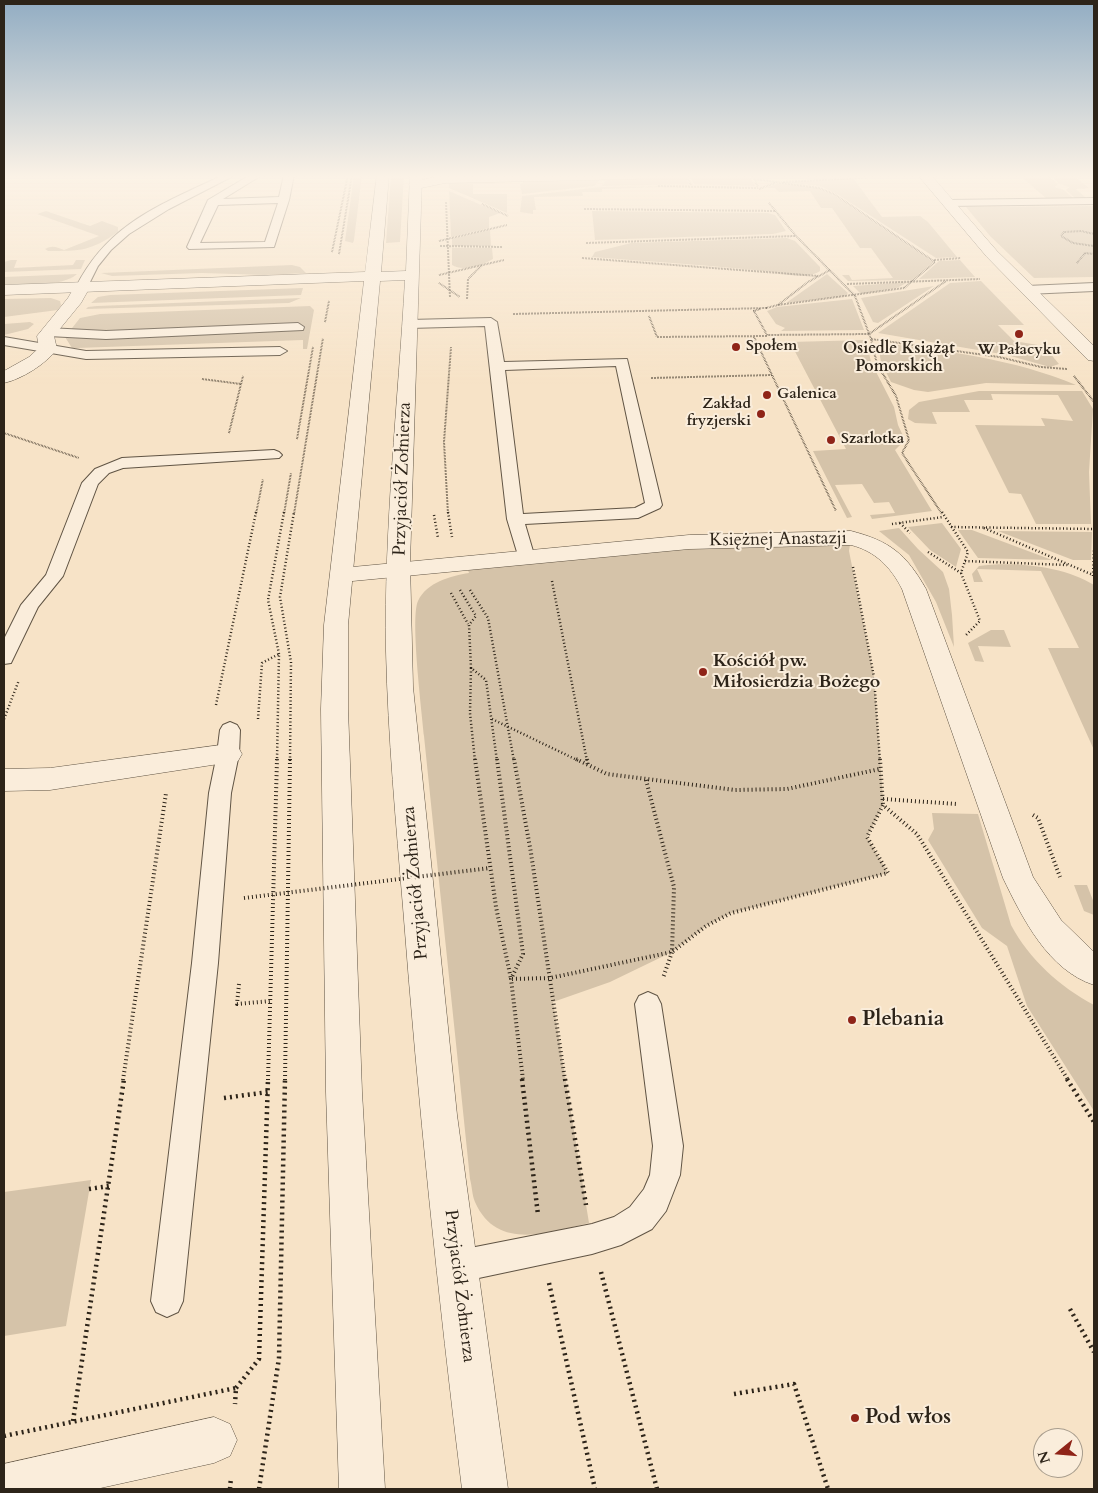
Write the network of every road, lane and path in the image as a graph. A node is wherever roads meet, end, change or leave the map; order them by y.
1 (110, 245) edge
2 (194, 245) edge
3 (270, 245) edge
4 (333, 245) edge
5 (341, 245) edge
6 (375, 245) edge
7 (414, 245) edge
8 (805, 245) edge
9 (911, 245) edge
10 (984, 245) edge
11 (1083, 245) edge
12 (438, 246) dead end
13 (447, 246) joint
14 (1091, 246) junction
15 (1094, 246) edge
16 (502, 247) dead end
17 (332, 249) junction
18 (340, 249) junction
19 (344, 249) dead end
20 (1085, 253) dead end
21 (338, 254) dead end
22 (438, 256) dead end
23 (331, 257) dead end
24 (582, 258) dead end
25 (956, 258) dead end
26 (504, 260) dead end
27 (934, 260) junction
28 (438, 265) dead end
29 (482, 265) junction
30 (830, 270) junction
31 (447, 273) junction
32 (413, 275) junction
33 (439, 275) junction
34 (372, 276) junction
35 (818, 276) junction
36 (983, 278) dead end
37 (914, 281) junction
38 (946, 281) junction
39 (439, 283) junction
40 (846, 284) junction
41 (82, 287) junction
42 (1094, 287) edge
43 (4, 290) edge
44 (449, 290) junction
45 (1027, 290) junction
46 (330, 295) dead end
47 (855, 296) junction
48 (778, 305) junction
49 (767, 308) junction
50 (649, 316) dead end
51 (483, 322) junction
52 (446, 323) junction
53 (325, 324) dead end
54 (410, 324) junction
55 (298, 327) dead end
56 (323, 334) dead end
57 (869, 334) junction
58 (767, 336) junction
59 (754, 337) junction
60 (871, 339) junction
61 (48, 340) junction
62 (4, 341) edge
63 (258, 351) junction
64 (280, 351) dead end
65 (1094, 356) edge
66 (1062, 362) dead end
67 (498, 366) junction
68 (772, 374) junction
69 (1074, 376) dead end
70 (4, 378) edge
71 (626, 379) junction
72 (1094, 402) edge
73 (4, 433) edge
74 (274, 455) dead end
75 (223, 458) junction
76 (105, 468) junction
77 (264, 472) dead end
78 (432, 508) dead end
79 (836, 513) dead end
80 (943, 517) junction
81 (515, 519) junction
82 (886, 524) dead end
83 (950, 526) junction
84 (980, 526) junction
85 (1094, 529) edge
86 (1094, 549) edge
87 (926, 550) dead end
88 (537, 557) junction
89 (965, 561) junction
90 (1070, 565) junction
91 (452, 566) junction
92 (400, 570) junction
93 (961, 573) junction
94 (855, 574) dead end
95 (342, 575) junction
96 (1094, 576) edge
97 (452, 595) dead end
98 (469, 625) junction
99 (959, 642) dead end
100 (4, 658) edge
101 (471, 668) junction
102 (20, 677) dead end
103 (216, 709) dead end
104 (4, 719) edge
105 (491, 719) junction
106 (257, 727) dead end
107 (508, 727) junction
108 (229, 742) joint
109 (175, 761) junction
110 (588, 766) junction
111 (880, 769) junction
112 (4, 780) edge
113 (646, 780) junction
114 (883, 799) junction
115 (962, 804) dead end
116 (883, 805) junction
117 (1026, 810) dead end
118 (490, 868) junction
119 (1062, 883) dead end
120 (244, 898) dead end
121 (672, 952) junction
122 (1094, 970) edge
123 (550, 978) junction
124 (511, 979) junction
125 (238, 988) dead end
126 (271, 1001) junction
127 (648, 1004) dead end
128 (268, 1092) junction
129 (222, 1098) dead end
130 (1094, 1122) edge
131 (109, 1186) junction
132 (89, 1189) dead end
133 (539, 1224) dead end
134 (592, 1239) junction
135 (455, 1267) junction
136 (547, 1274) dead end
137 (167, 1301) dead end
138 (1070, 1308) dead end
139 (1094, 1352) edge
140 (236, 1388) dead end
141 (734, 1394) dead end
142 (73, 1421) dead end
143 (29, 1430) dead end
144 (4, 1436) edge
145 (214, 1440) dead end
146 (27, 1485) edge
147 (259, 1489) edge
148 (362, 1489) edge
149 (484, 1489) edge
150 (595, 1489) edge
151 (657, 1489) edge
152 (828, 1489) edge

1 - 41 lane
2 - 3 lane
4 - 17 path
5 - 18 path
6 - 34 street
7 - 32 street, Przyjaciół Żołnierza
8 - 30 path
9 - 27 path
10 - 45 street
11 - 14 path
12 - 22 path
13 - 16 path
13 - 31 path
14 - 15 path
14 - 20 path
17 - 18 path
17 - 23 path
18 - 19 path
18 - 21 path
24 - 35 path
25 - 27 path
26 - 29 path
27 - 37 path
28 - 33 path
29 - 31 path
29 - 44 path
30 - 35 path
30 - 40 path
31 - 33 path
31 - 44 path
32 - 34 street
32 - 54 street, Przyjaciół Żołnierza
33 - 39 path
34 - 41 street
34 - 95 street
35 - 48 path
36 - 38 path
37 - 38 path
37 - 40 path
37 - 47 path
38 - 57 path
39 - 44 path
39 - 52 path
40 - 47 path
41 - 43 street
41 - 61 street
42 - 45 lane
44 - 52 path
45 - 65 street
46 - 53 path
47 - 48 path
47 - 57 path
48 - 49 path
49 - 51 path
49 - 58 path
50 - 59 path
51 - 52 lane
51 - 67 lane
52 - 54 lane
52 - 91 path
54 - 92 street, Przyjaciół Żołnierza
55 - 61 lane
56 - 147 path
57 - 58 path
57 - 60 path
58 - 59 path
59 - 68 path
60 - 66 path
60 - 80 path
61 - 62 lane
61 - 63 lane
61 - 70 street
63 - 64 lane
63 - 75 path
67 - 71 lane
67 - 81 lane
68 - 71 path
68 - 79 path
69 - 72 path
71 - 81 lane
73 - 76 path
74 - 75 lane
75 - 76 lane
76 - 100 lane
77 - 103 path
78 - 91 path
80 - 82 path
80 - 83 path
81 - 88 lane
83 - 84 path
83 - 89 path
84 - 85 path
84 - 90 path
86 - 96 path
87 - 93 path
88 - 91 street, Księżnej Anastazji
88 - 110 path
88 - 122 street, Księżnej Anastazji
89 - 90 path
89 - 93 path
90 - 96 path
91 - 92 street, Księżnej Anastazji
91 - 98 path
91 - 107 path
92 - 95 street, Księżnej Anastazji
92 - 135 street, Przyjaciół Żołnierza
93 - 99 path
94 - 111 path
95 - 148 street
97 - 98 path
98 - 101 path
101 - 105 path
101 - 118 path
102 - 104 path
105 - 107 path
105 - 124 path
106 - 126 path
107 - 110 path
107 - 123 path
108 - 109 street
108 - 137 lane
109 - 112 street
109 - 131 path
110 - 113 path
111 - 113 path
111 - 114 path
113 - 121 path
114 - 115 path
114 - 116 path
116 - 121 path
116 - 130 path
117 - 119 path
118 - 120 path, bridge
118 - 124 path
121 - 123 path
123 - 124 path
123 - 134 path
124 - 133 path
125 - 126 path
126 - 128 path
127 - 134 lane
128 - 129 path
128 - 140 path
131 - 132 path
131 - 142 path
134 - 135 lane
134 - 151 path
135 - 149 street, Przyjaciół Żołnierza
136 - 150 path
138 - 139 path
141 - 152 path
143 - 144 path
145 - 146 street

